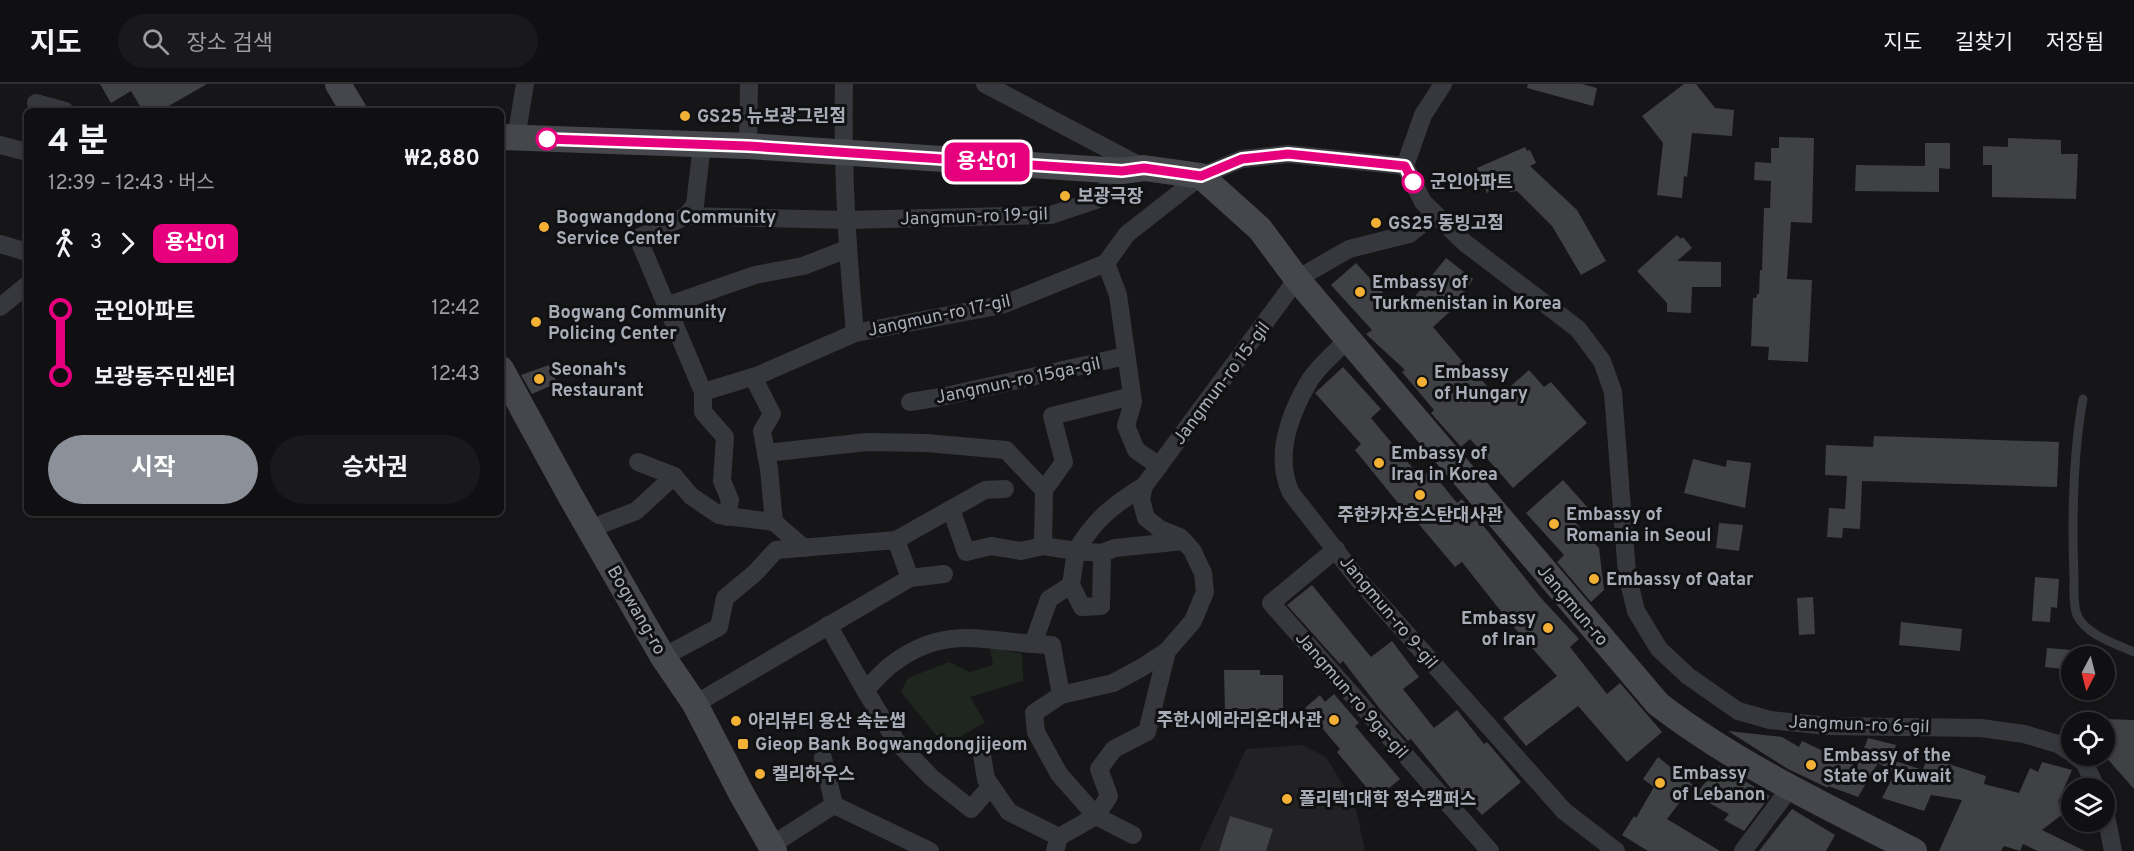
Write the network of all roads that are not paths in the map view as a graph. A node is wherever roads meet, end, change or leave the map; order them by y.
1 (338, 84) edge
2 (525, 84) edge
3 (749, 84) edge
4 (844, 84) edge
5 (1443, 84) edge
6 (993, 86) edge
7 (36, 103) dead end
8 (54, 108) edge
9 (352, 108) edge
10 (508, 138) edge
11 (702, 144) junction
12 (0, 145) edge
13 (748, 146) junction
14 (24, 151) edge
15 (843, 152) junction
16 (1405, 166) junction
17 (1133, 170) junction
18 (1201, 176) junction
19 (1436, 214) junction
20 (686, 216) junction
21 (847, 220) junction
22 (0, 244) edge
23 (847, 249) junction
24 (24, 251) edge
25 (1106, 263) junction
26 (1297, 279) junction
27 (24, 287) edge
28 (666, 306) junction
29 (0, 307) edge
30 (855, 333) junction
31 (1348, 339) junction
32 (1126, 356) junction
33 (504, 374) edge
34 (753, 377) junction
35 (703, 392) junction
36 (1132, 396) junction
37 (2083, 399) dead end
38 (910, 402) dead end
39 (766, 453) junction
40 (638, 462) dead end
41 (1159, 466) junction
42 (674, 476) junction
43 (1144, 486) junction
44 (1005, 489) dead end
45 (1044, 490) junction
46 (951, 509) junction
47 (727, 516) junction
48 (774, 522) junction
49 (589, 529) junction
50 (896, 540) junction
51 (1184, 541) junction
52 (1043, 546) junction
53 (804, 548) junction
54 (1336, 549) junction
55 (1076, 551) junction
56 (1102, 553) junction
57 (944, 574) dead end
58 (910, 578) junction
59 (1071, 585) junction
60 (828, 625) junction
61 (1033, 644) junction
62 (1167, 651) junction
63 (2134, 652) edge
64 (663, 657) junction
65 (865, 690) junction
66 (1060, 695) junction
67 (695, 704) junction
68 (980, 743) dead end
69 (2061, 746) edge
70 (824, 758) dead end
71 (991, 786) junction
72 (1790, 788) junction
73 (834, 805) junction
74 (1096, 816) junction
75 (2109, 832) edge
76 (1133, 835) dead end
77 (1057, 844) edge
78 (772, 848) edge
79 (930, 851) edge
80 (1490, 851) edge
81 (1616, 851) edge
82 (1743, 851) edge
83 (1914, 851) edge
84 (2113, 851) edge

1 - 9 street
2 - 10 street
3 - 13 street
4 - 15 street
5 - 16 street
6 - 17 street
7 - 8 street
10 - 11 street
11 - 13 street
11 - 20 street
12 - 14 street
13 - 15 street
15 - 17 street
15 - 21 street
16 - 18 street
16 - 19 street, Jangmun-ro 6-gil
17 - 18 street
17 - 21 street, Jangmun-ro 19-gil
18 - 25 street
18 - 26 street, Jangmun-ro
19 - 26 street
19 - 69 street, Jangmun-ro 6-gil
20 - 21 street, Jangmun-ro 19-gil
20 - 28 street
21 - 23 street
22 - 24 street
23 - 28 street
23 - 30 street
25 - 30 street, Jangmun-ro 17-gil
25 - 32 street, Jangmun-ro 15ga-gil
26 - 31 street, Jangmun-ro
26 - 41 street, Jangmun-ro 15-gil
27 - 29 street
28 - 35 street
30 - 34 street, Jangmun-ro 17-gil
31 - 54 street, Jangmun-ro 9-gil
31 - 72 street, Jangmun-ro
32 - 36 street, Jangmun-ro 15ga-gil
32 - 38 street, Jangmun-ro 15ga-gil
33 - 49 street, Bogwang-ro
34 - 35 street, Jangmun-ro 17-gil
34 - 39 street
35 - 47 street
36 - 41 street, Jangmun-ro 15ga-gil
36 - 45 street
37 - 63 lane
39 - 45 street
39 - 48 street
40 - 42 street
41 - 43 street, Jangmun-ro 15-gil
42 - 47 street
42 - 49 street
43 - 51 street
43 - 55 street
44 - 46 street
45 - 52 street
46 - 50 street
46 - 52 street
47 - 48 street
48 - 53 street
49 - 64 street, Bogwang-ro
50 - 53 street
50 - 58 street
51 - 56 street
51 - 62 street
52 - 55 street
53 - 64 street
54 - 80 street, Jangmun-ro 9ga-gil
54 - 81 street, Jangmun-ro 9-gil
55 - 56 street
55 - 59 street
56 - 59 street
57 - 58 street
58 - 60 street
59 - 61 street
60 - 65 street
60 - 67 street
61 - 65 street
61 - 66 street
62 - 66 street
62 - 74 street
64 - 67 street, Bogwang-ro
65 - 71 street
66 - 74 street
67 - 78 street, Bogwang-ro
68 - 71 street
70 - 73 street
71 - 77 street
72 - 82 street
72 - 83 street, Jangmun-ro
73 - 78 street
73 - 79 street
74 - 76 street
74 - 77 street
75 - 84 street

